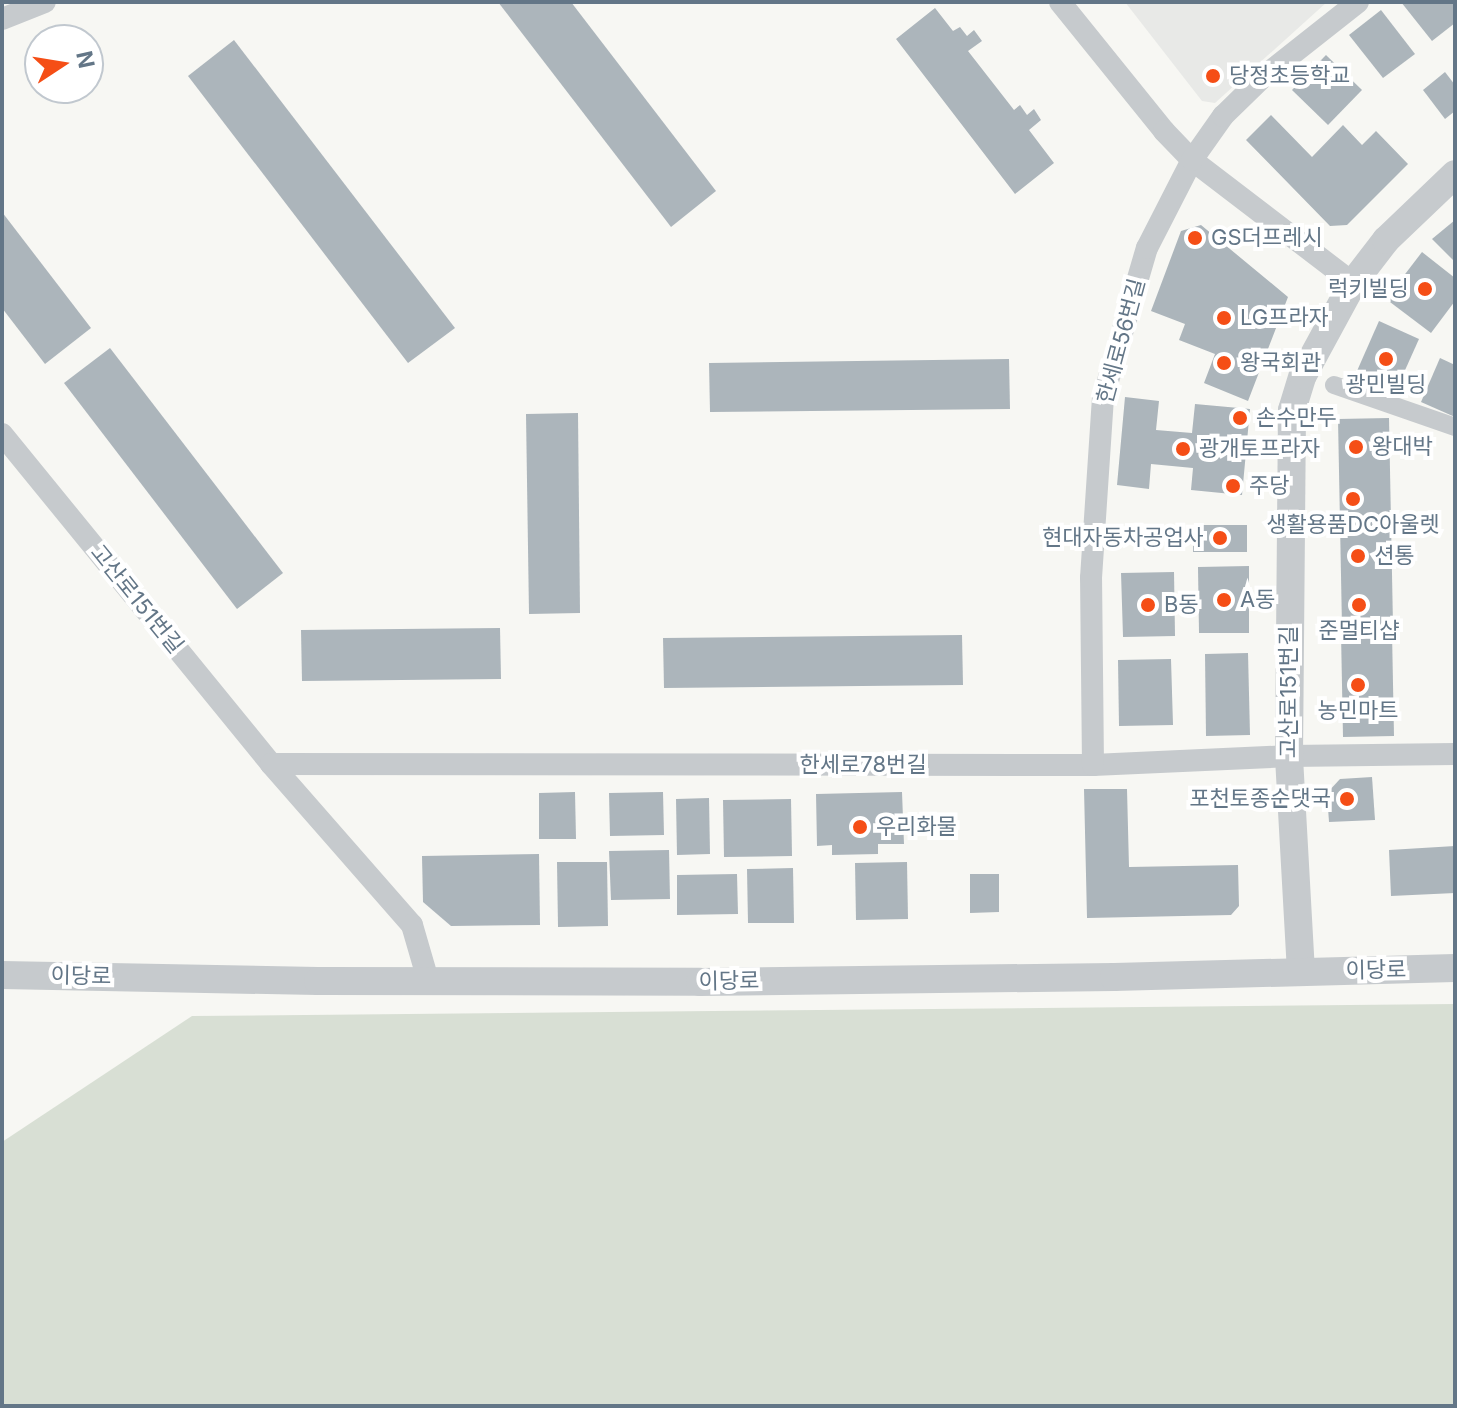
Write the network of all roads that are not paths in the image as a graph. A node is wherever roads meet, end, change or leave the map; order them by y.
1 (45, 2) edge
2 (1060, 2) edge
3 (1358, 2) edge
4 (2, 19) edge
5 (1192, 160) junction
6 (1455, 174) edge
7 (1353, 283) junction
8 (1334, 385) dead end
9 (1455, 427) edge
10 (2, 434) edge
11 (1455, 754) edge
12 (1289, 756) junction
13 (271, 764) junction
14 (1093, 765) junction
15 (1455, 968) edge
16 (1301, 972) junction
17 (2, 975) edge
18 (428, 980) junction

1 - 4 street
2 - 5 street
3 - 5 street, 한세로56번길
5 - 7 street
5 - 14 street, 한세로56번길
6 - 7 street, 고산로151번길
7 - 12 street, 고산로151번길
8 - 9 street
10 - 13 street, 고산로151번길
11 - 12 street, 한세로78번길
12 - 14 street, 한세로78번길
12 - 16 street, 고산로151번길
13 - 14 street, 한세로78번길
13 - 18 street, 고산로151번길
15 - 16 street, 이당로
16 - 18 street, 이당로
17 - 18 street, 이당로

